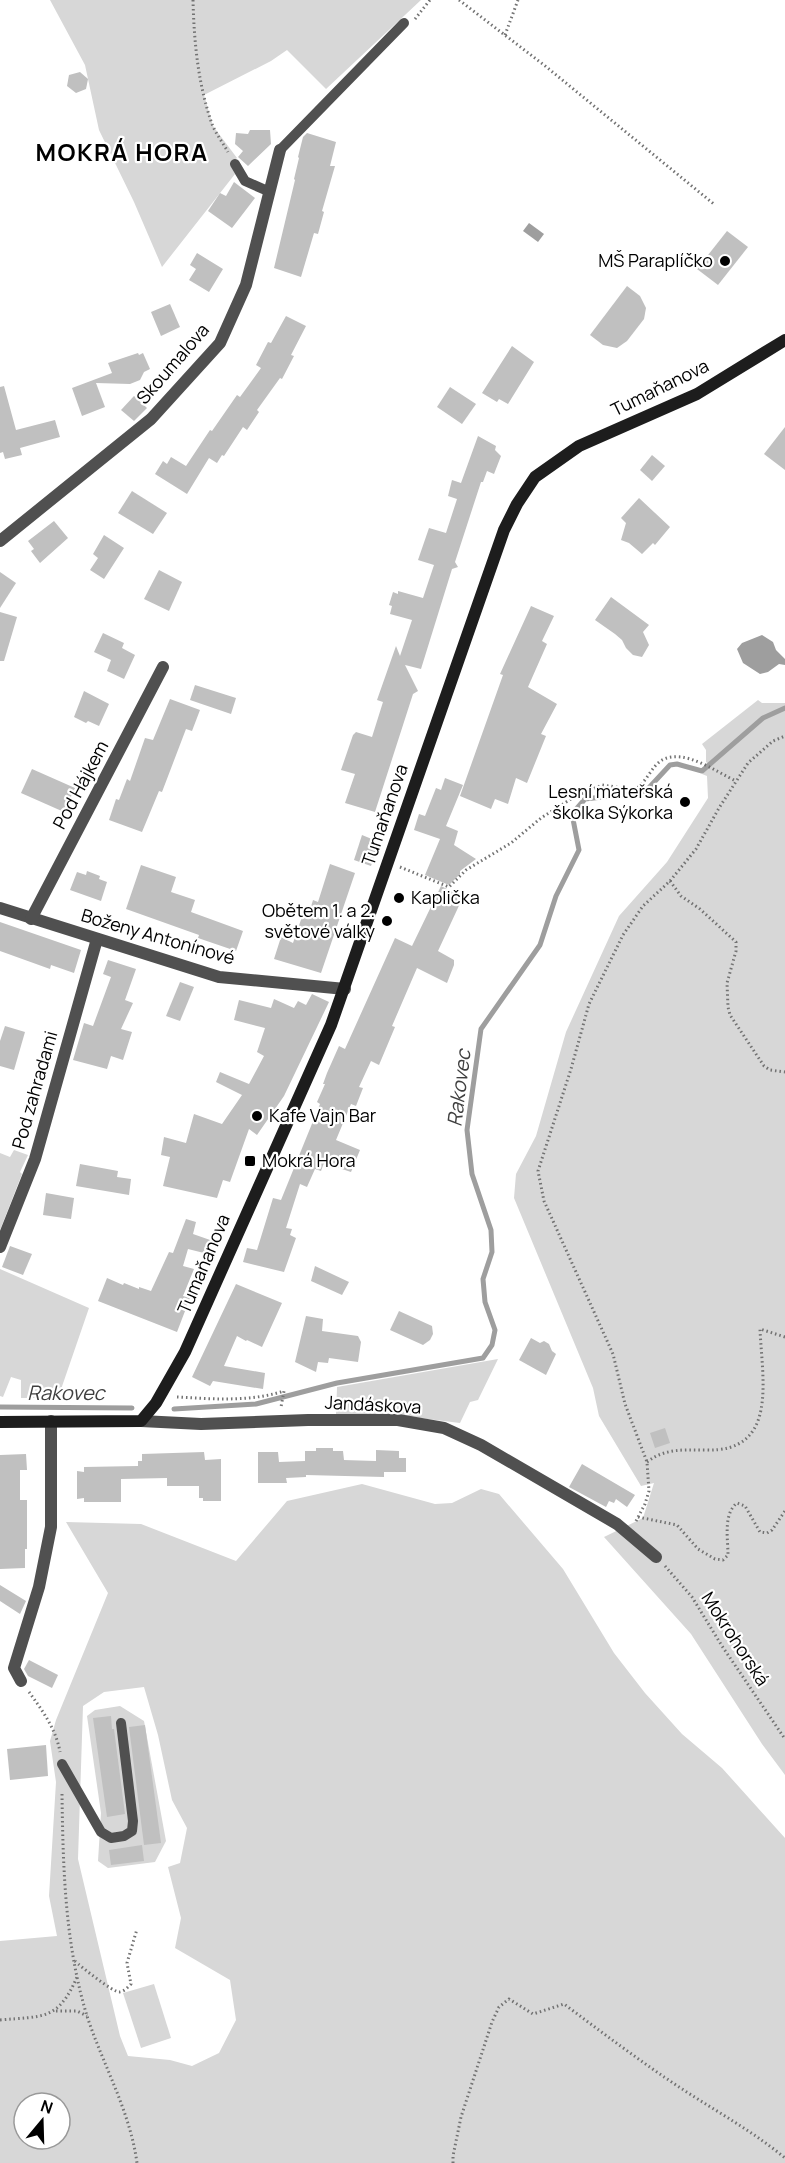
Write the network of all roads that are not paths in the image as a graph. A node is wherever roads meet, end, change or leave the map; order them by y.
1 (404, 23) road end
2 (280, 150) joint
3 (235, 164) road end
4 (270, 192) junction
5 (785, 340) edge
6 (0, 541) edge
7 (163, 668) dead end
8 (0, 908) edge
9 (31, 919) junction
10 (97, 939) junction
11 (345, 989) junction
12 (0, 1247) edge
13 (51, 1421) junction
14 (141, 1421) junction
15 (0, 1422) edge
16 (656, 1557) road end
17 (21, 1681) road end
18 (120, 1723) dead end
19 (62, 1764) road end

1 - 2 lane
2 - 4 street, Skoumalova
3 - 4 lane
4 - 6 street, Skoumalova
5 - 11 street, Tumaňanova
7 - 9 street, Pod Hájkem
8 - 9 street, Boženy Antonínové
9 - 10 street, Boženy Antonínové
10 - 11 street, Boženy Antonínové
10 - 12 street, Pod zahradami
11 - 14 street, Tumaňanova
13 - 14 street, Jandáskova
13 - 15 street, Jandáskova
13 - 17 street
14 - 16 street, Jandáskova
18 - 19 lane

